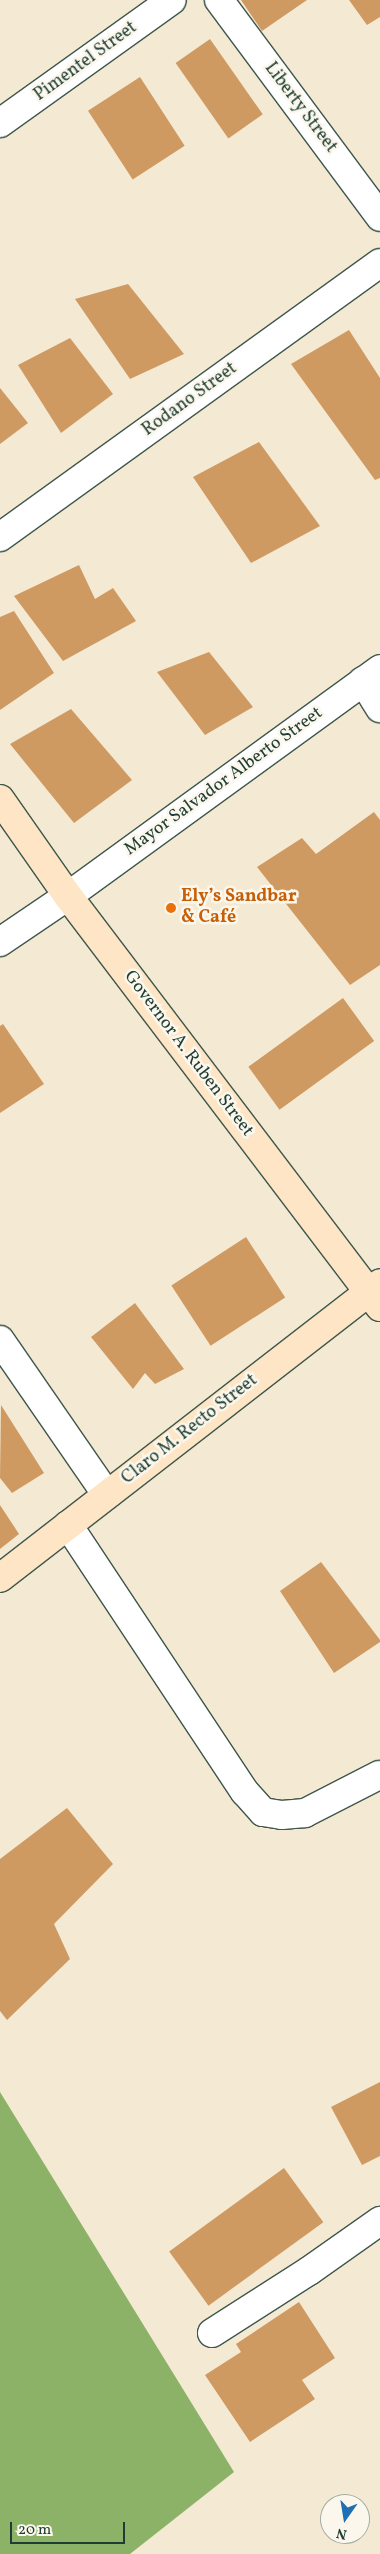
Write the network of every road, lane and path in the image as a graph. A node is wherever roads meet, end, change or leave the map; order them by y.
1 (172, 0) edge
2 (220, 0) edge
3 (0, 123) edge
4 (380, 217) edge
5 (380, 263) edge
6 (0, 537) edge
7 (371, 675) edge
8 (380, 708) edge
9 (0, 799) edge
10 (68, 896) junction
11 (0, 942) edge
12 (376, 1294) edge
13 (0, 1340) edge
14 (107, 1495) junction
15 (68, 1525) junction
16 (0, 1578) edge
17 (379, 1775) edge
18 (380, 2221) edge
19 (212, 2333) dead end

1 - 3 street, Pimentel Street
2 - 4 street, Liberty Street
5 - 6 street, Rodano Street
7 - 8 street
7 - 10 street, Mayor Salvador Alberto Street
9 - 10 main road, Governor A. Ruben Street
10 - 11 street, Mayor Salvador Alberto Street
10 - 12 main road, Governor A. Ruben Street
12 - 14 main road, Claro M. Recto Street
13 - 14 street
14 - 15 main road, Claro M. Recto Street
15 - 16 main road, Claro M. Recto Street
15 - 17 street
18 - 19 street

